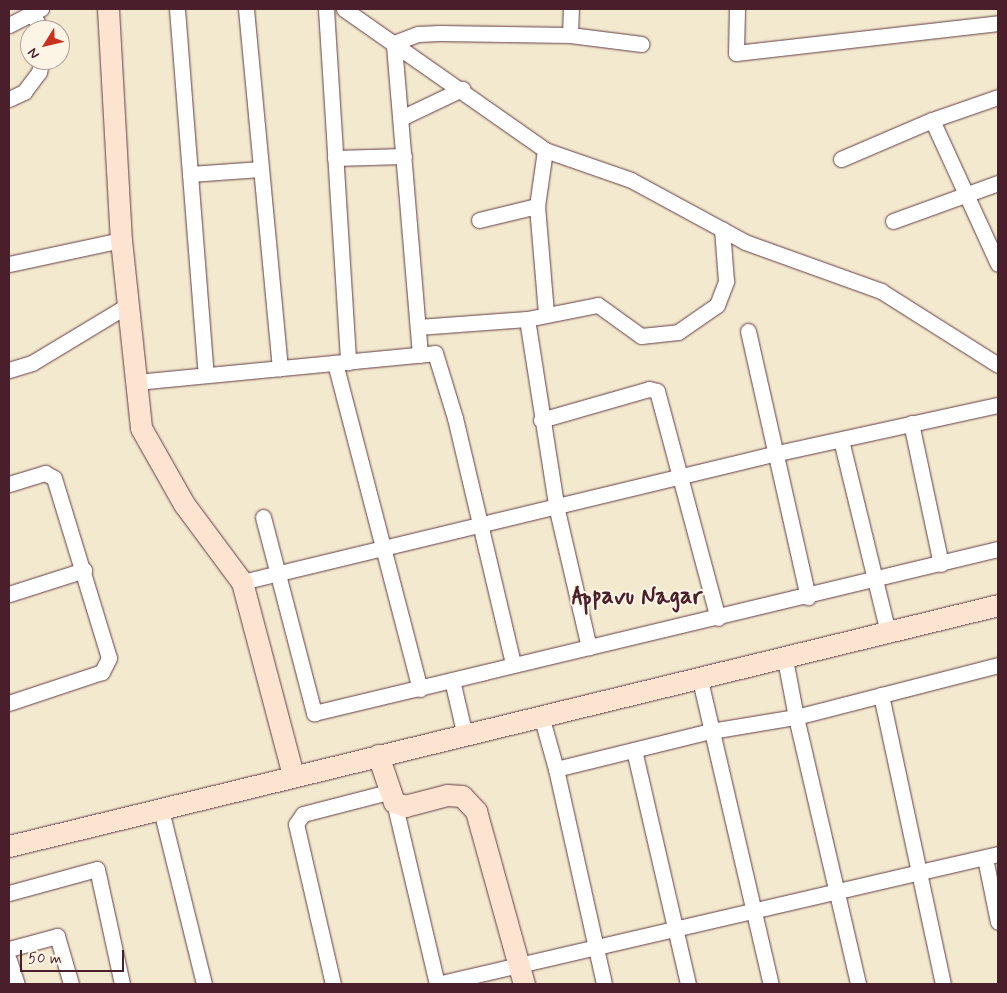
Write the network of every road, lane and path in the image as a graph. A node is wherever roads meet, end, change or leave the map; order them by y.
1 (108, 9) edge
2 (177, 9) edge
3 (246, 9) edge
4 (326, 9) edge
5 (344, 9) edge
6 (571, 9) edge
7 (738, 9) edge
8 (37, 11) edge
9 (998, 23) edge
10 (9, 25) edge
11 (570, 35) junction
12 (394, 43) junction
13 (641, 44) dead end
14 (40, 70) edge
15 (462, 88) junction
16 (998, 97) edge
17 (9, 98) edge
18 (401, 118) junction
19 (932, 120) junction
20 (544, 150) junction
21 (404, 156) junction
22 (335, 158) junction
23 (841, 159) dead end
24 (261, 169) junction
25 (190, 174) junction
26 (998, 183) edge
27 (966, 196) junction
28 (537, 206) junction
29 (479, 220) dead end
30 (892, 221) dead end
31 (722, 230) junction
32 (121, 240) junction
33 (9, 264) edge
34 (998, 264) edge
35 (128, 305) junction
36 (546, 314) junction
37 (526, 318) junction
38 (418, 327) junction
39 (748, 331) dead end
40 (420, 355) junction
41 (342, 362) junction
42 (998, 365) edge
43 (280, 368) junction
44 (9, 370) edge
45 (206, 375) junction
46 (136, 382) junction
47 (998, 405) edge
48 (541, 420) junction
49 (911, 423) junction
50 (841, 440) junction
51 (773, 454) junction
52 (681, 477) junction
53 (9, 484) edge
54 (557, 510) junction
55 (263, 517) dead end
56 (482, 526) junction
57 (384, 549) junction
58 (998, 549) edge
59 (941, 564) junction
60 (84, 570) junction
61 (279, 574) junction
62 (875, 581) junction
63 (242, 582) junction
64 (9, 594) edge
65 (808, 597) junction
66 (998, 605) edge
67 (718, 618) junction
68 (888, 633) junction
69 (589, 647) junction
70 (785, 659) junction
71 (514, 664) junction
72 (998, 665) edge
73 (452, 680) junction
74 (700, 680) junction
75 (420, 689) junction
76 (881, 695) junction
77 (9, 703) edge
78 (796, 717) junction
79 (542, 719) junction
80 (711, 731) junction
81 (466, 736) junction
82 (634, 750) junction
83 (378, 755) junction
84 (556, 769) junction
85 (293, 775) junction
86 (391, 797) junction
87 (161, 810) junction
88 (9, 846) edge
89 (991, 856) edge
90 (918, 875) junction
91 (837, 892) junction
92 (9, 893) edge
93 (752, 911) junction
94 (998, 922) edge
95 (675, 930) junction
96 (9, 948) edge
97 (595, 948) junction
98 (9, 960) edge
99 (523, 976) edge
100 (17, 984) edge
101 (71, 984) edge
102 (122, 984) edge
103 (204, 984) edge
104 (333, 984) edge
105 (437, 984) edge
106 (604, 984) edge
107 (688, 984) edge
108 (771, 984) edge
109 (858, 984) edge
110 (943, 984) edge

1 - 32 street
2 - 25 street
3 - 24 street
4 - 22 street
5 - 12 street
6 - 11 street
7 - 9 street
8 - 10 street
11 - 12 street
11 - 13 street
12 - 15 street
12 - 18 street
14 - 17 street
15 - 18 street
15 - 20 street
16 - 19 street
18 - 21 street
19 - 23 street
19 - 27 street
20 - 28 street
20 - 31 street
21 - 22 street
21 - 38 street
22 - 41 street
24 - 25 street
24 - 43 street
25 - 45 street
26 - 27 street
27 - 30 street
27 - 34 street
28 - 29 street
28 - 36 street
31 - 36 street
31 - 42 street
32 - 33 street
32 - 35 street
35 - 44 street
35 - 46 street
36 - 37 street
37 - 38 street
37 - 48 street
38 - 40 street
39 - 51 street
40 - 41 street
40 - 56 street
41 - 43 street
41 - 57 street
43 - 45 street
45 - 46 street
46 - 63 street
47 - 49 street
48 - 52 street
48 - 54 street
49 - 50 street
49 - 59 street
50 - 51 street
50 - 62 street
51 - 52 street
51 - 65 street
52 - 54 street
52 - 67 street
53 - 60 street
54 - 56 street
54 - 69 street
55 - 61 street
56 - 57 street
56 - 71 street
57 - 61 street
57 - 75 street
58 - 59 street
59 - 62 street
60 - 64 street
60 - 77 street
61 - 63 street
61 - 75 street
62 - 65 street
62 - 68 street
63 - 85 street
65 - 67 street
66 - 68 street
67 - 69 street
68 - 70 street
69 - 71 street
70 - 74 street
70 - 78 street
71 - 73 street
72 - 76 street
73 - 75 street
73 - 81 street
74 - 79 street
74 - 80 street
76 - 78 street
76 - 90 street
78 - 80 street
78 - 91 street
79 - 81 street
79 - 84 street
80 - 82 street
80 - 93 street
81 - 83 street
82 - 84 street
82 - 95 street
83 - 85 street
83 - 86 street
84 - 97 street
85 - 87 street
86 - 99 street
86 - 104 street
86 - 105 street
87 - 88 street
87 - 103 street
89 - 90 street
89 - 94 street
90 - 91 street
90 - 110 street
91 - 93 street
91 - 109 street
92 - 102 street
93 - 95 street
93 - 108 street
95 - 97 street
95 - 107 street
96 - 101 street
97 - 99 street
97 - 106 street
98 - 100 street
99 - 105 street

